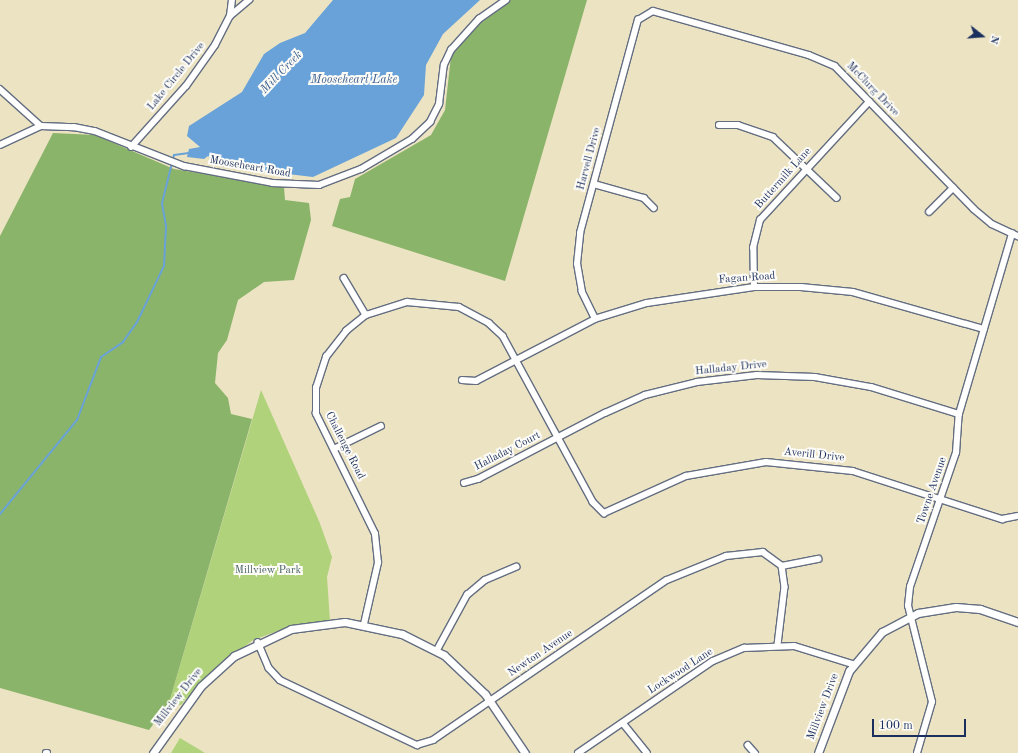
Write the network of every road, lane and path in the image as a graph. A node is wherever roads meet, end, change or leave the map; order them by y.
1 (232, 0) edge
2 (249, 0) edge
3 (506, 0) edge
4 (653, 11) joint
5 (230, 16) junction
6 (0, 89) edge
7 (869, 102) junction
8 (719, 125) dead end
9 (42, 126) junction
10 (0, 145) edge
11 (131, 147) junction
12 (808, 167) junction
13 (594, 184) junction
14 (953, 188) junction
15 (837, 198) dead end
16 (654, 208) dead end
17 (929, 212) dead end
18 (1015, 235) edge
19 (344, 278) dead end
20 (754, 287) junction
21 (366, 315) junction
22 (595, 319) junction
23 (984, 329) junction
24 (519, 359) junction
25 (462, 380) dead end
26 (959, 414) junction
27 (381, 426) dead end
28 (560, 437) junction
29 (334, 449) junction
30 (464, 483) dead end
31 (940, 499) junction
32 (612, 511) joint
33 (1017, 517) edge
34 (818, 559) dead end
35 (782, 566) junction
36 (516, 567) dead end
37 (910, 616) junction
38 (1018, 622) edge
39 (364, 624) junction
40 (257, 642) junction
41 (778, 645) junction
42 (437, 650) junction
43 (853, 664) junction
44 (489, 701) junction
45 (623, 723) junction
46 (748, 745) dead end
47 (153, 753) edge
48 (525, 753) edge
49 (578, 753) edge
50 (647, 753) edge
51 (755, 753) edge
52 (818, 753) edge
53 (917, 753) edge

1 - 5 street
2 - 5 street, Lake Circle Drive
3 - 11 street, Mooseheart Road
4 - 7 street, McClurg Drive
4 - 13 street, Harvell Drive
5 - 11 street, Lake Circle Drive
6 - 9 street
7 - 12 street, Buttermilk Lane
7 - 14 street, McClurg Drive
8 - 12 street
9 - 10 street
9 - 11 street, Mooseheart Road
12 - 15 street
12 - 20 street, Buttermilk Lane
13 - 16 street
13 - 22 street, Harvell Drive
14 - 17 street
14 - 18 street, McClurg Drive
18 - 23 street, Towne Avenue
19 - 21 street
20 - 22 street, Fagan Road
20 - 23 street, Fagan Road
21 - 24 street, Challenge Road
21 - 29 street, Challenge Road
22 - 24 street, Fagan Road
23 - 26 street, Towne Avenue
24 - 25 street, Fagan Road
24 - 28 street, Challenge Road
26 - 28 street, Halladay Drive
26 - 31 street, Towne Avenue
27 - 29 street
28 - 30 street, Halladay Court
28 - 32 street, Challenge Road
29 - 39 street, Challenge Road
31 - 32 street, Averill Drive
31 - 33 street, Averill Drive
31 - 37 street, Towne Avenue
34 - 35 street
35 - 41 street
35 - 44 street, Newton Avenue
36 - 42 street
37 - 38 street, Millview Drive
37 - 43 street, Millview Drive
37 - 53 street, Towne Avenue
39 - 40 street, Millview Drive
39 - 42 street, Millview Drive
40 - 44 street, Newton Avenue
40 - 47 street, Millview Drive
41 - 43 street, Lockwood Lane
41 - 45 street, Lockwood Lane
42 - 44 street, Millview Drive
43 - 52 street, Millview Drive
44 - 48 street, Millview Drive
45 - 49 street, Lockwood Lane
45 - 50 street
46 - 51 street

